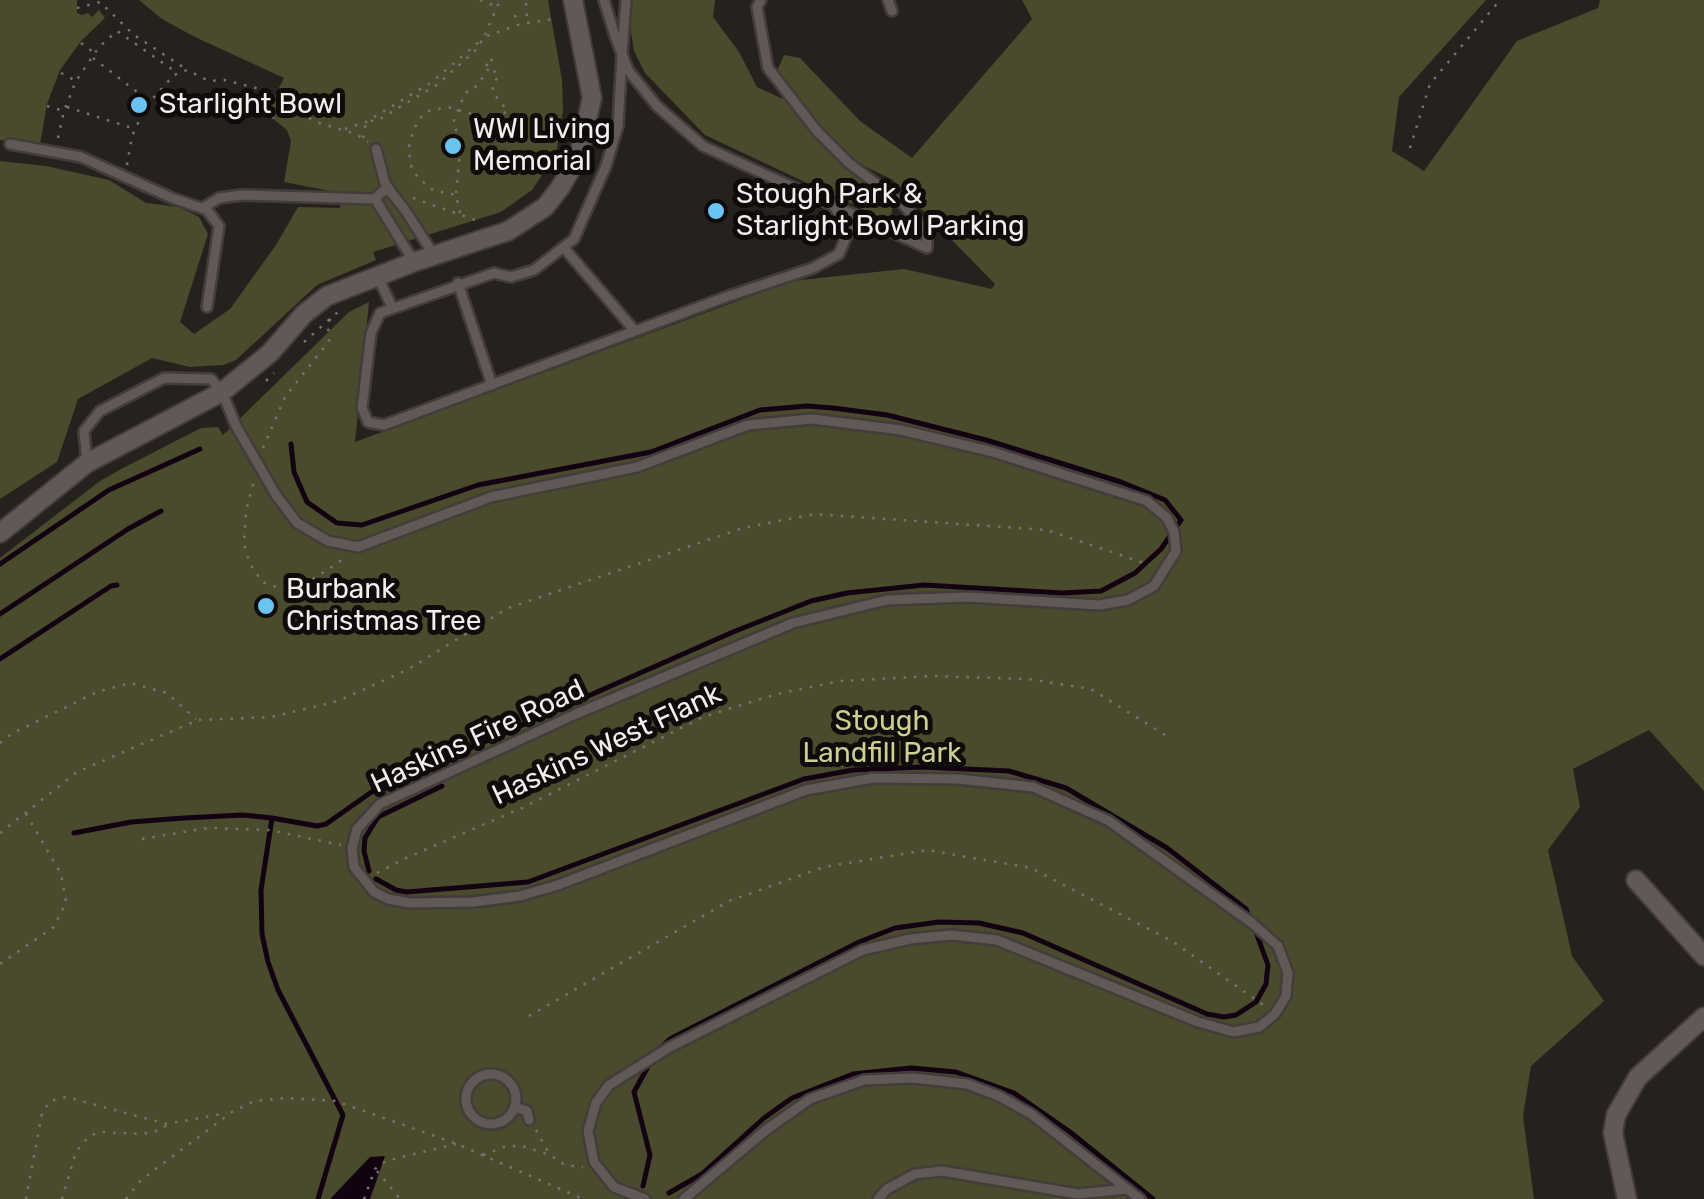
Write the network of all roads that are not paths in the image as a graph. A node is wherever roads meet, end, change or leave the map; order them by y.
1 (573, 0) edge
2 (604, 0) edge
3 (626, 0) edge
4 (762, 0) edge
5 (622, 54) junction
6 (592, 98) junction
7 (620, 100) junction
8 (10, 144) dead end
9 (376, 148) road end
10 (391, 192) junction
11 (376, 199) junction
12 (834, 206) junction
13 (202, 208) junction
14 (564, 248) junction
15 (434, 255) junction
16 (414, 262) junction
17 (377, 275) junction
18 (458, 283) junction
19 (207, 306) dead end
20 (392, 307) junction
21 (635, 331) junction
22 (492, 384) junction
23 (222, 392) junction
24 (87, 463) junction
25 (0, 533) edge
26 (1636, 880) dead end
27 (1704, 956) edge
28 (1704, 1017) edge
29 (515, 1108) junction
30 (529, 1120) road end
31 (1127, 1189) junction
32 (645, 1199) edge
33 (684, 1199) edge
34 (878, 1199) edge
35 (1140, 1199) edge
36 (1628, 1199) edge

1 - 6 street
2 - 5 lane
3 - 5 lane
4 - 12 lane
5 - 7 lane
5 - 12 lane
6 - 7 lane
6 - 15 street
7 - 14 lane
8 - 13 lane
9 - 10 lane
10 - 11 lane
10 - 15 lane
11 - 13 lane
11 - 16 lane
12 - 21 lane
13 - 19 lane
14 - 18 lane
14 - 21 lane
15 - 16 street
16 - 17 street
17 - 20 lane
17 - 23 street
18 - 20 lane
18 - 22 lane
20 - 22 lane
21 - 22 lane
23 - 24 street
23 - 24 lane
23 - 32 lane, Haskins Fire Road
24 - 25 street
26 - 27 street
28 - 36 street
29 - 29 lane
29 - 30 lane
31 - 33 lane
31 - 34 lane
31 - 35 lane

